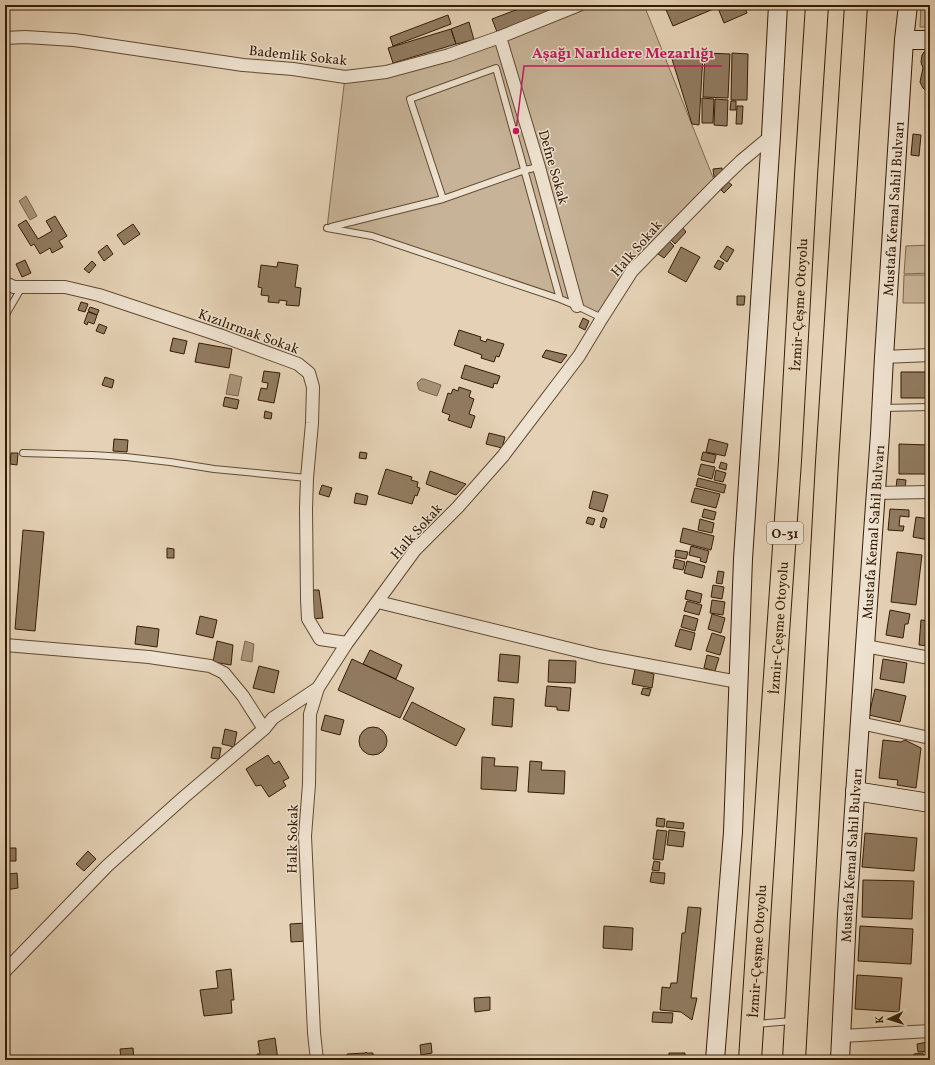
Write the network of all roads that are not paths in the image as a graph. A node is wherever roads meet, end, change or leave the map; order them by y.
1 (579, 5) edge
2 (778, 5) edge
3 (817, 5) edge
4 (856, 5) edge
5 (908, 5) edge
6 (500, 37) junction
7 (5, 38) edge
8 (904, 40) junction
9 (930, 40) edge
10 (771, 136) junction
11 (539, 167) junction
12 (525, 170) junction
13 (443, 199) junction
14 (5, 283) edge
15 (22, 287) junction
16 (560, 299) junction
17 (577, 306) junction
18 (5, 316) edge
19 (602, 318) junction
20 (930, 355) edge
21 (884, 357) junction
22 (930, 406) edge
23 (882, 408) junction
24 (23, 453) dead end
25 (307, 478) junction
26 (930, 492) edge
27 (876, 493) junction
28 (378, 602) junction
29 (347, 643) junction
30 (5, 645) edge
31 (865, 646) junction
32 (930, 658) edge
33 (738, 682) junction
34 (318, 688) junction
35 (860, 723) junction
36 (264, 729) junction
37 (930, 738) edge
38 (855, 791) junction
39 (930, 803) edge
40 (5, 971) edge
41 (797, 1020) junction
42 (752, 1024) junction
43 (930, 1031) edge
44 (842, 1036) junction
45 (317, 1060) edge
46 (715, 1060) edge
47 (750, 1060) edge
48 (794, 1060) edge
49 (840, 1060) edge

1 - 6 street, Bademlik Sokak
2 - 10 street
3 - 42 highway, İzmir-Çeşme Otoyolu / O-31
4 - 41 highway, O-31
5 - 8 street, Mustafa Kemal Sahil Bulvarı
6 - 7 street, Bademlik Sokak
6 - 11 street, Defne Sokak
8 - 9 street
8 - 21 street, Mustafa Kemal Sahil Bulvarı
10 - 19 street, Halk Sokak
10 - 33 street
11 - 12 lane
11 - 17 street, Defne Sokak
12 - 13 lane
12 - 13 lane
12 - 16 lane
13 - 16 lane
14 - 15 street, Kızılırmak Sokak
15 - 18 lane
15 - 25 street, Kızılırmak Sokak
16 - 17 lane
17 - 19 lane
19 - 28 street, Halk Sokak
20 - 21 street
21 - 23 street, Mustafa Kemal Sahil Bulvarı
22 - 23 lane
23 - 27 street, Mustafa Kemal Sahil Bulvarı
24 - 25 lane
25 - 29 street, Kızılırmak Sokak
26 - 27 street
27 - 31 street, Mustafa Kemal Sahil Bulvarı
28 - 29 street, Halk Sokak
28 - 33 street
29 - 34 street, Halk Sokak
30 - 36 street
31 - 32 street
31 - 35 street, Mustafa Kemal Sahil Bulvarı
33 - 46 street
34 - 36 street
34 - 45 street, Halk Sokak
35 - 37 street
35 - 38 street, Mustafa Kemal Sahil Bulvarı
36 - 40 street
38 - 39 street
38 - 44 street, Mustafa Kemal Sahil Bulvarı
41 - 42 lane
41 - 48 highway, O-31
42 - 47 highway, İzmir-Çeşme Otoyolu / O-31
43 - 44 street
44 - 49 street, Mustafa Kemal Sahil Bulvarı

